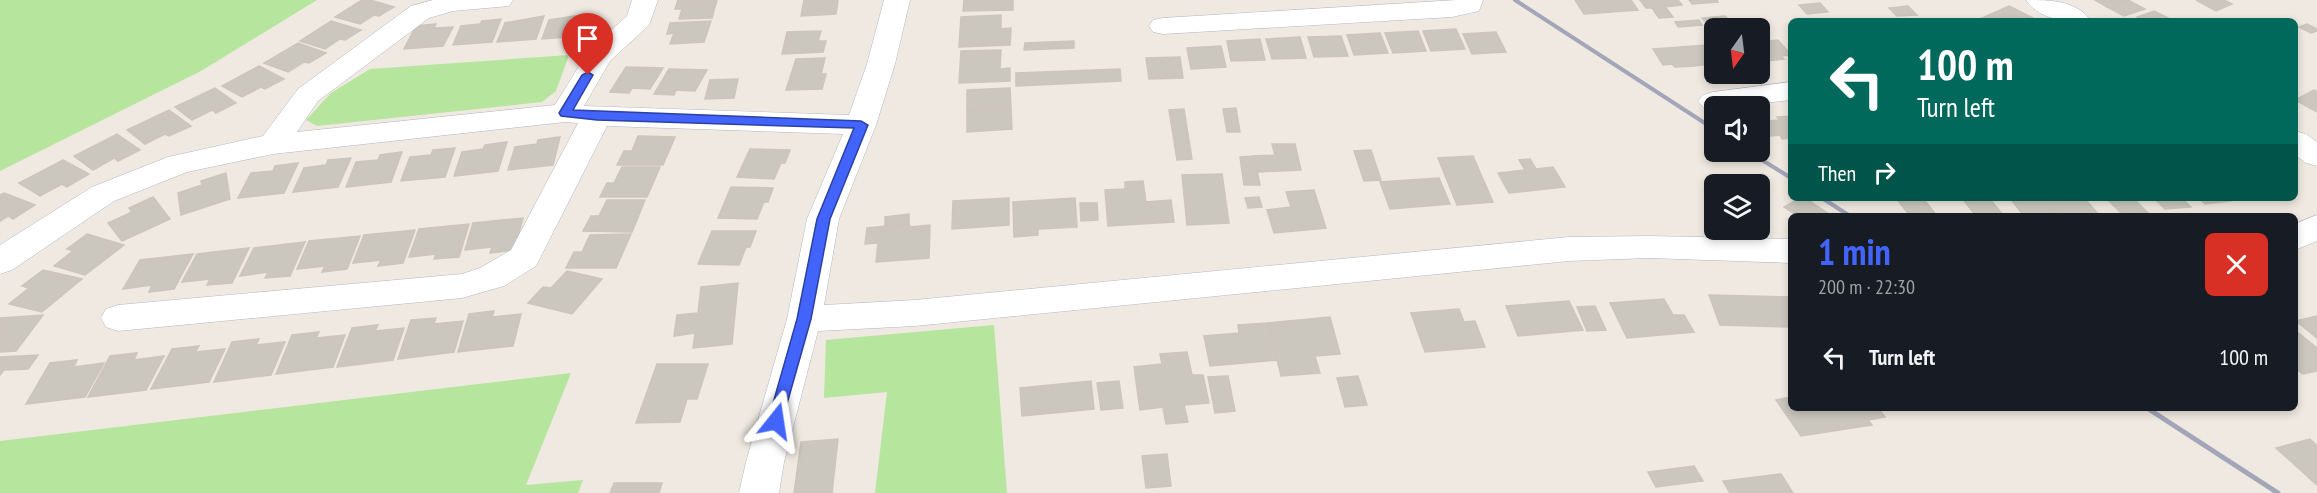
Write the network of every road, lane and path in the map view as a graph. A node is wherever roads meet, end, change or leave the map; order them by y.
1 (500, 0) edge
2 (645, 0) edge
3 (897, 0) edge
4 (1470, 0) edge
5 (2039, 0) edge
6 (2072, 18) edge
7 (1163, 26) dead end
8 (1788, 91) edge
9 (1752, 96) edge
10 (581, 115) junction
11 (861, 125) junction
12 (2298, 143) edge
13 (273, 144) junction
14 (2317, 156) edge
15 (2317, 226) edge
16 (2298, 237) edge
17 (1788, 251) edge
18 (0, 262) edge
19 (118, 318) dead end
20 (804, 319) junction
21 (759, 493) edge

1 - 13 street
2 - 10 street
3 - 11 street
4 - 7 street
5 - 6 street
8 - 9 street
10 - 11 street
10 - 13 street
10 - 19 street
11 - 20 street
12 - 14 street
13 - 18 street
15 - 16 street
17 - 20 street
20 - 21 street

